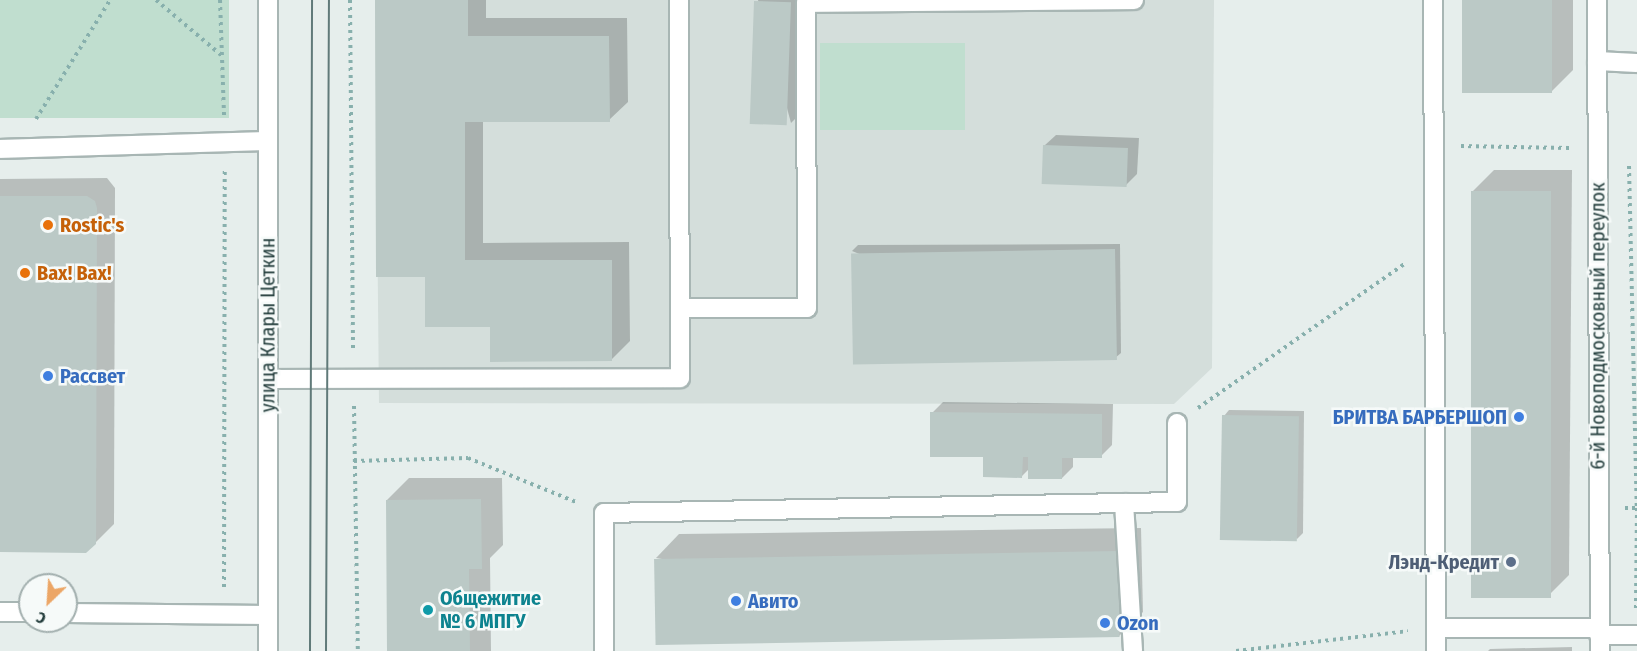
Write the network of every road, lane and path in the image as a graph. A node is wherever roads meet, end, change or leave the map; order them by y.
1 (110, 0) edge
2 (156, 0) edge
3 (220, 0) edge
4 (268, 0) edge
5 (350, 0) edge
6 (679, 0) edge
7 (1134, 0) edge
8 (1433, 0) edge
9 (1597, 0) edge
10 (222, 55) junction
11 (1597, 61) junction
12 (1637, 63) edge
13 (225, 141) junction
14 (266, 141) junction
15 (1433, 145) junction
16 (1572, 148) dead end
17 (9, 149) edge
18 (1628, 156) dead end
19 (1434, 244) junction
20 (680, 308) junction
21 (353, 378) junction
22 (268, 379) junction
23 (1177, 423) joint
24 (354, 461) junction
25 (1124, 503) junction
26 (1637, 507) edge
27 (1599, 509) junction
28 (604, 513) junction
29 (0, 612) edge
30 (18, 612) edge
31 (78, 613) edge
32 (224, 615) junction
33 (268, 615) junction
34 (1436, 628) junction
35 (1637, 635) edge
36 (1599, 638) edge
37 (268, 651) edge
38 (358, 651) edge
39 (604, 651) edge
40 (1133, 651) edge
41 (1236, 651) edge
42 (1436, 651) edge

1 - 17 path
2 - 10 path
3 - 10 path
4 - 14 street, улица Клары Цеткин
5 - 21 path
6 - 20 street
7 - 20 street
8 - 15 street
9 - 11 street, 6-й Новоподмосковный переулок
10 - 13 path
11 - 12 street
11 - 27 street, 6-й Новоподмосковный переулок
13 - 14 street
13 - 17 street
13 - 32 path
14 - 22 street, улица Клары Цеткин
15 - 16 path
15 - 19 street
18 - 26 path
19 - 23 path
19 - 34 street
20 - 21 street
21 - 22 street
21 - 24 path
22 - 33 street, улица Клары Цеткин
23 - 25 street
24 - 28 path
24 - 38 path
25 - 28 street
25 - 40 street
26 - 27 path
26 - 35 path
27 - 36 street, 6-й Новоподмосковный переулок
28 - 39 street
29 - 30 street
31 - 32 street
32 - 33 street
33 - 37 street, улица Клары Цеткин
34 - 36 street
34 - 41 path
34 - 42 street
35 - 36 street

